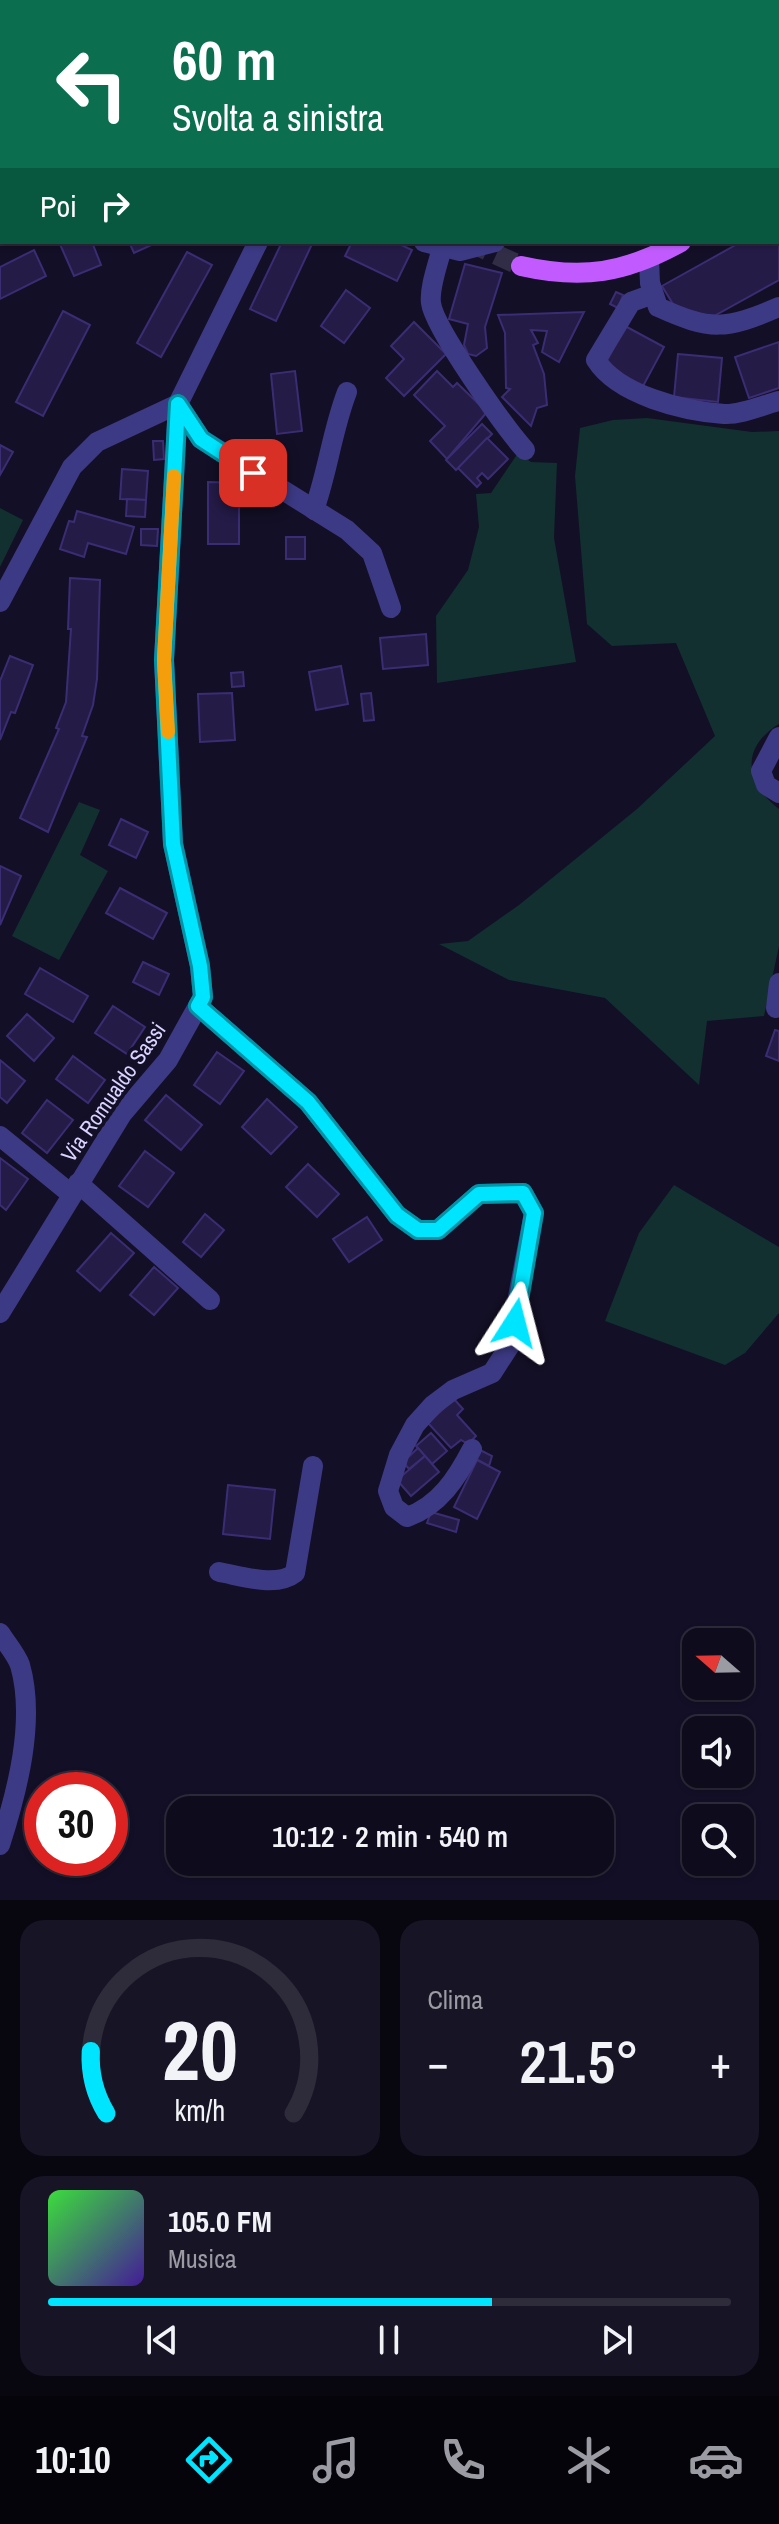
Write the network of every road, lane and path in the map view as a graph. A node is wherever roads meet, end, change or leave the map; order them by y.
1 (257, 244) edge
2 (677, 244) edge
3 (433, 245) edge
4 (486, 250) edge
5 (649, 260) junction
6 (521, 266) tunnel mouth
7 (653, 294) junction
8 (779, 307) edge
9 (347, 392) dead end
10 (779, 401) edge
11 (178, 404) junction
12 (525, 450) dead end
13 (314, 510) junction
14 (0, 602) edge
15 (391, 608) dead end
16 (779, 737) edge
17 (779, 793) edge
18 (779, 983) edge
19 (198, 1006) junction
20 (776, 1008) dead end
21 (0, 1136) edge
22 (74, 1188) junction
23 (210, 1300) dead end
24 (0, 1313) edge
25 (472, 1449) dead end
26 (313, 1466) dead end
27 (219, 1572) dead end
28 (0, 1633) edge
29 (0, 1845) edge

1 - 11 street, Via Romualdo Sassi
2 - 5 main road
3 - 4 street
3 - 12 street
5 - 6 main road
5 - 7 street
7 - 8 street
7 - 10 street
9 - 13 street
11 - 13 street
11 - 14 street
11 - 19 street, Via Romualdo Sassi
13 - 15 street
16 - 17 street
18 - 20 street
19 - 22 street, Via Romualdo Sassi
19 - 25 street
21 - 22 street
22 - 23 street
22 - 24 street, Via Romualdo Sassi
26 - 27 street
28 - 29 street

